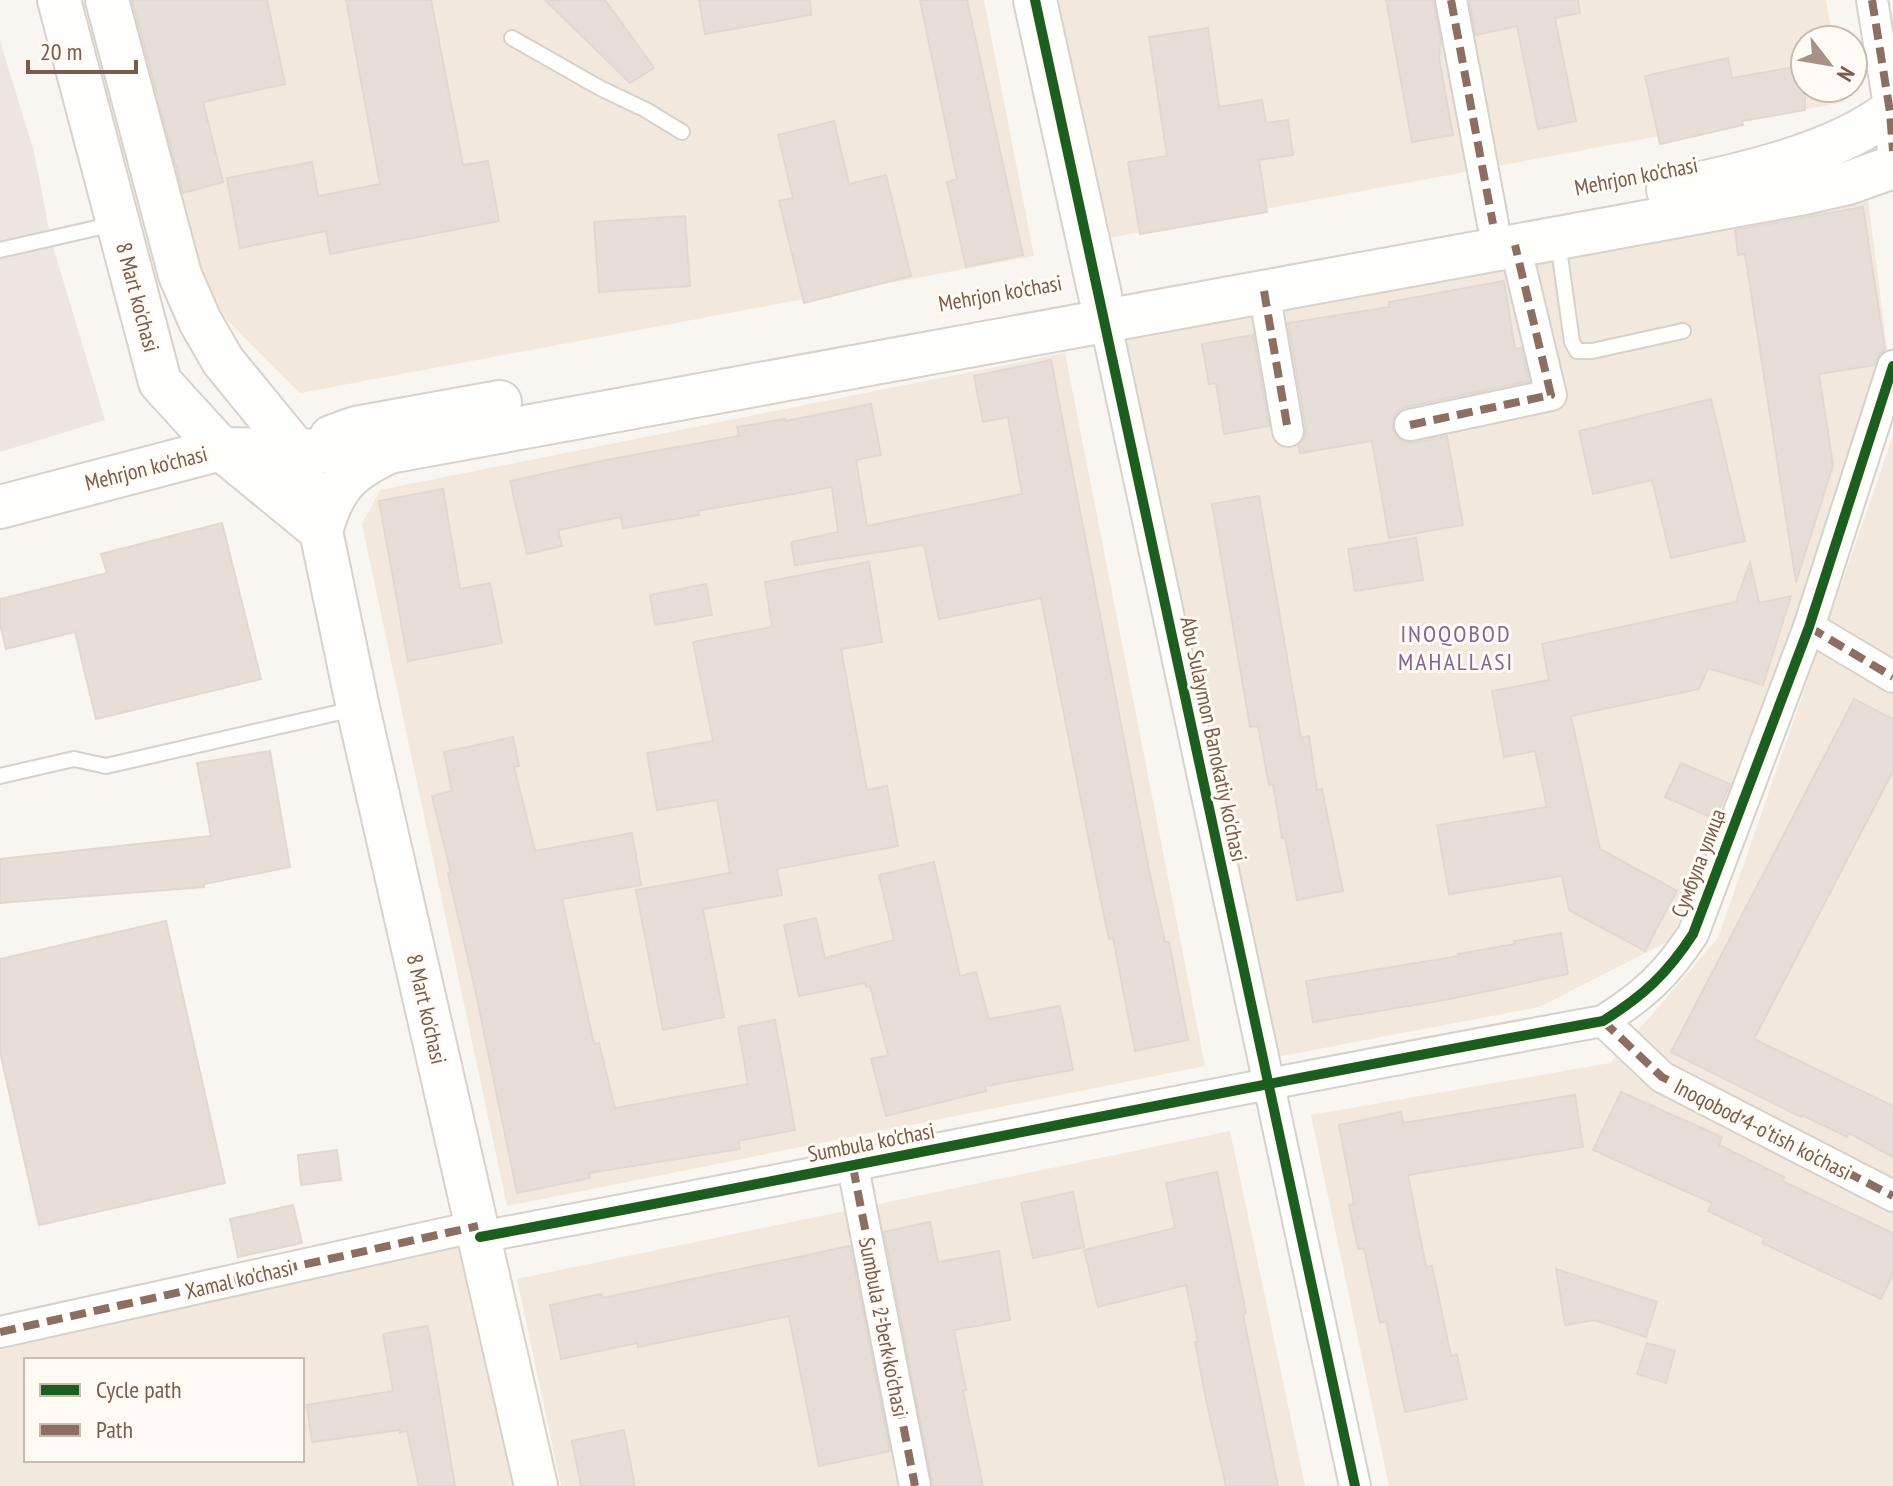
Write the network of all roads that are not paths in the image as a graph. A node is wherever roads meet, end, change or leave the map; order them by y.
1 (59, 0) edge
2 (107, 0) edge
3 (1035, 0) edge
4 (1451, 0) edge
5 (1872, 0) edge
6 (512, 38) dead end
7 (1892, 122) edge
8 (682, 132) dead end
9 (1893, 167) edge
10 (118, 223) junction
11 (1504, 234) junction
12 (1557, 238) junction
13 (0, 250) edge
14 (1264, 291) junction
15 (1103, 308) junction
16 (1683, 331) dead end
17 (1893, 366) edge
18 (160, 382) junction
19 (1410, 425) dead end
20 (1288, 431) dead end
21 (221, 449) junction
22 (295, 449) junction
23 (389, 452) junction
24 (119, 475) junction
25 (0, 507) edge
26 (321, 531) junction
27 (1809, 627) junction
28 (1893, 677) edge
29 (358, 708) junction
30 (0, 776) edge
31 (1603, 1021) junction
32 (1269, 1082) junction
33 (853, 1167) junction
34 (1893, 1196) edge
35 (479, 1231) junction
36 (0, 1332) edge
37 (536, 1486) edge
38 (915, 1486) edge
39 (1355, 1486) edge

1 - 10 main road, 8 Mart ko'chasi
2 - 22 main road, 8 Mart ko'chasi
3 - 15 main road, Abu Sulaymon Banokatiy ko'chasi
4 - 11 street
5 - 7 street
6 - 8 lane
7 - 11 main road, Mehrjon ko'chasi
9 - 12 main road, Mehrjon ko'chasi
10 - 13 lane
10 - 18 main road, 8 Mart ko'chasi
11 - 12 main road, Mehrjon ko'chasi
11 - 14 main road, Mehrjon ko'chasi
11 - 15 main road, Mehrjon ko'chasi
11 - 19 street
12 - 16 lane
14 - 15 main road, Mehrjon ko'chasi
14 - 20 street
15 - 22 main road, Mehrjon ko'chasi
15 - 23 main road, Mehrjon ko'chasi
15 - 32 street, Abu Sulaymon Banokatiy ko'chasi
17 - 27 street, Сумбула улица
18 - 21 main road, 8 Mart ko'chasi
18 - 24 main road
21 - 22 main road, Mehrjon ko'chasi
21 - 24 main road, Mehrjon ko'chasi
21 - 26 main road, 8 Mart ko'chasi
22 - 23 main road, Mehrjon ko'chasi
22 - 26 main road, 8 Mart ko'chasi
23 - 26 main road
24 - 25 main road, Mehrjon ko'chasi
26 - 29 main road, 8 Mart ko'chasi
27 - 28 street
27 - 31 street, Сумбула улица
29 - 30 lane
29 - 35 main road, 8 Mart ko'chasi
31 - 32 street, Сумбула улица
31 - 34 street, Inoqobod 4-o'tish ko'chasi
32 - 33 street, Sumbula ko'chasi
32 - 39 street, Abu Sulaymon Banokatiy ko'chasi
33 - 35 street, Sumbula ko'chasi
33 - 38 street, Sumbula 2-berk ko'chasi
35 - 36 street, Xamal ko'chasi
35 - 37 main road, 8 Mart ko'chasi

